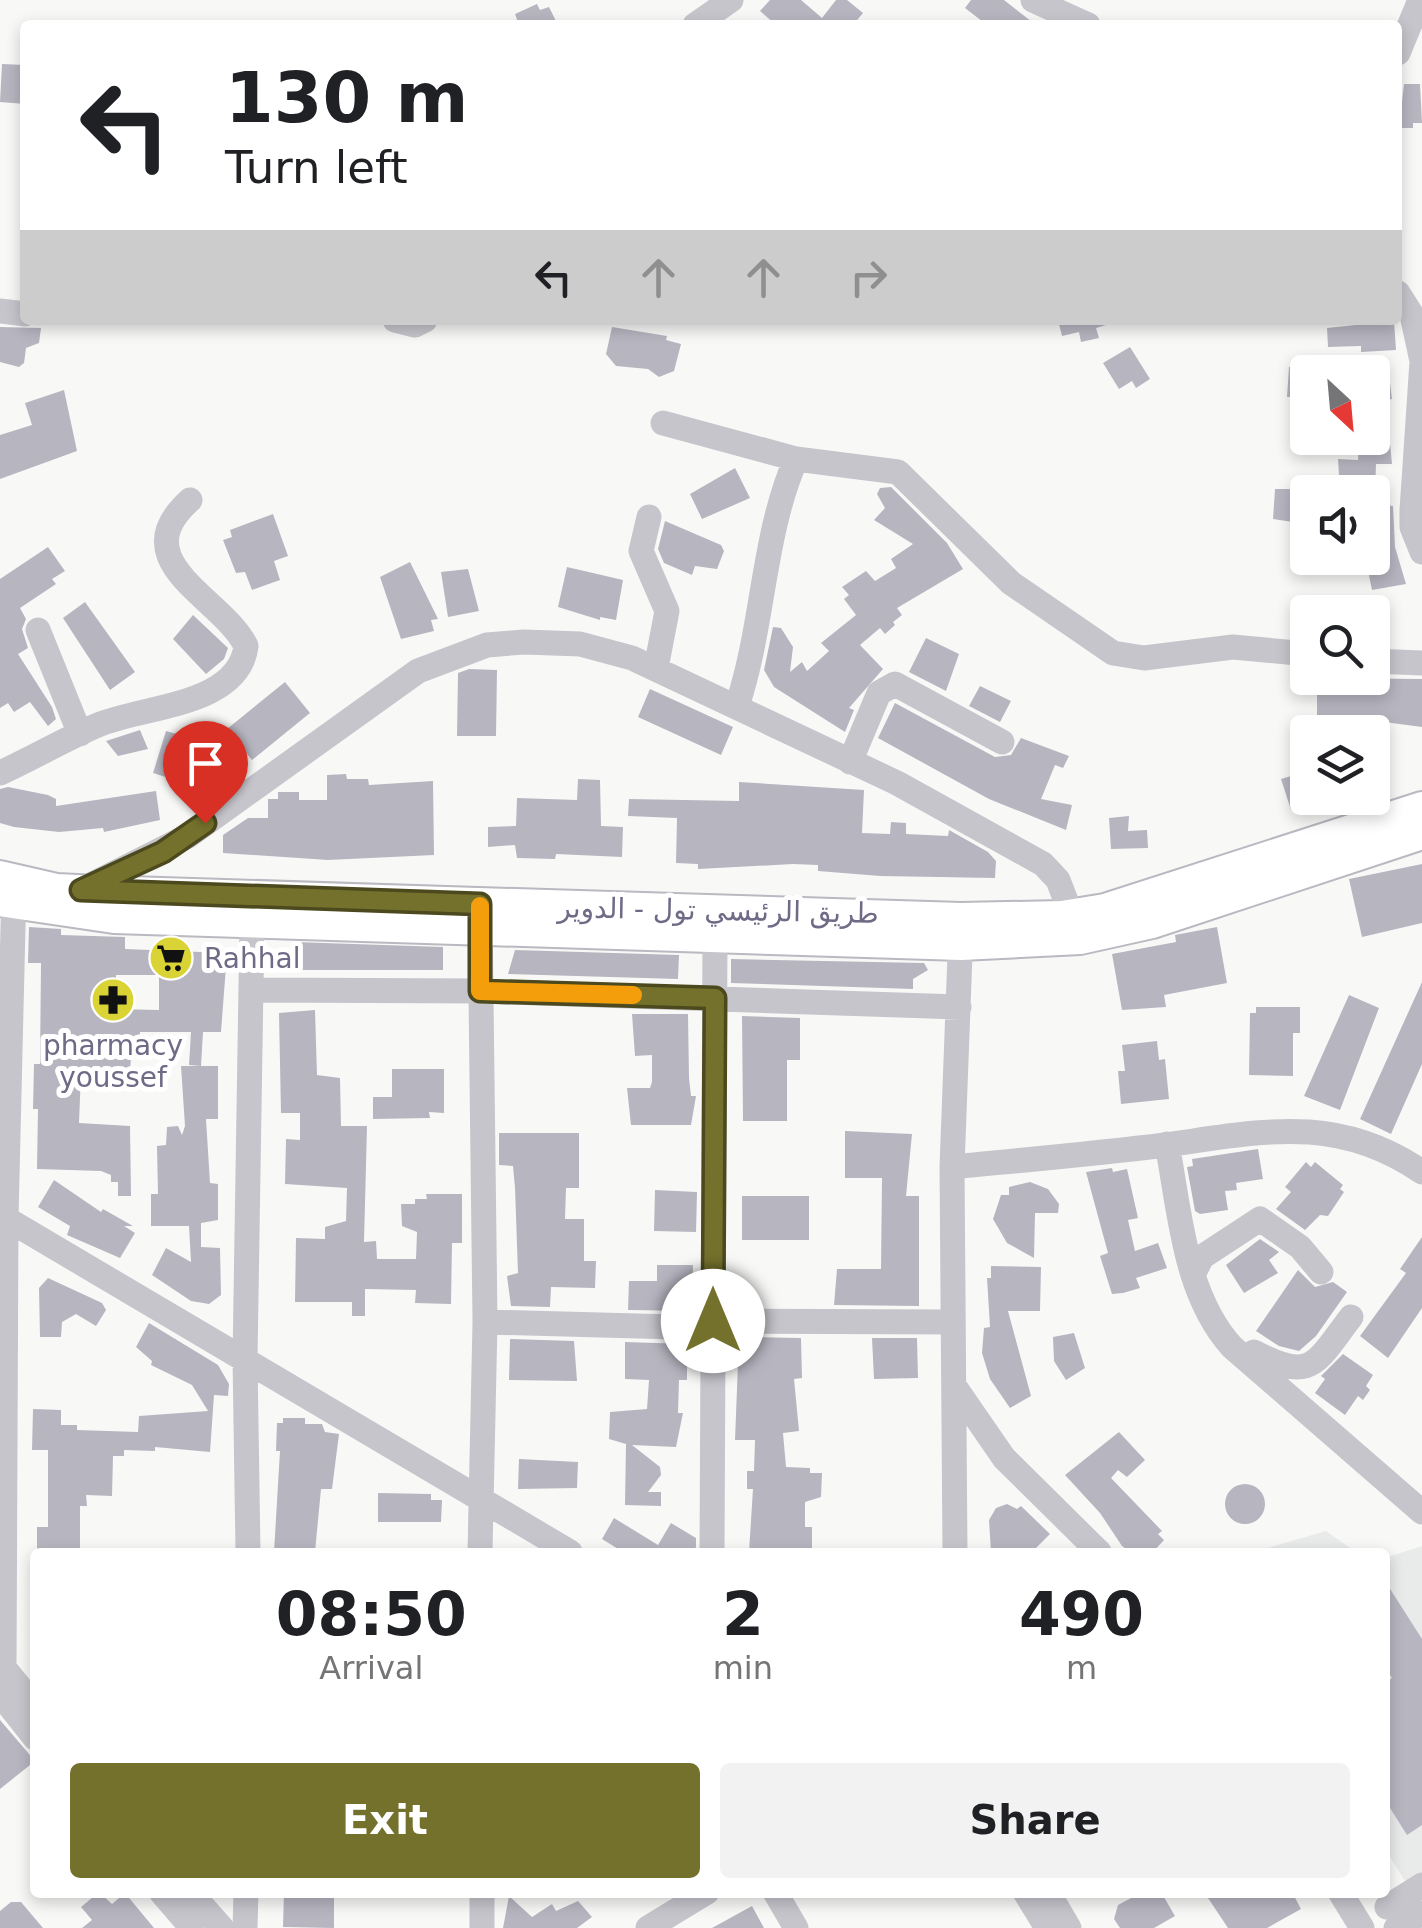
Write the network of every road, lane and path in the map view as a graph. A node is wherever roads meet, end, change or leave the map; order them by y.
1 (731, 0) edge
2 (1033, 0) edge
3 (1420, 0) edge
4 (702, 20) edge
5 (1077, 20) edge
6 (1402, 44) edge
7 (1402, 299) edge
8 (664, 423) dead end
9 (796, 460) junction
10 (190, 500) dead end
11 (649, 517) dead end
12 (1422, 552) edge
13 (38, 630) dead end
14 (1290, 653) edge
15 (1390, 661) edge
16 (1422, 663) edge
17 (656, 668) junction
18 (737, 706) junction
19 (80, 734) junction
20 (1002, 742) dead end
21 (850, 762) junction
22 (0, 774) edge
23 (1422, 807) edge
24 (1422, 834) edge
25 (81, 890) junction
26 (7, 891) edge
27 (1071, 914) junction
28 (480, 916) junction
29 (252, 923) junction
30 (961, 932) junction
31 (715, 937) junction
32 (251, 990) junction
33 (480, 991) junction
34 (715, 998) junction
35 (959, 1008) junction
36 (1167, 1144) junction
37 (952, 1167) junction
38 (1422, 1172) edge
39 (3, 1216) edge
40 (1320, 1272) dead end
41 (1193, 1275) junction
42 (1351, 1317) dead end
43 (485, 1322) junction
44 (953, 1322) junction
45 (713, 1325) junction
46 (1232, 1346) junction
47 (245, 1360) junction
48 (953, 1384) junction
49 (479, 1501) junction
50 (1422, 1512) edge
51 (248, 1548) edge
52 (480, 1548) edge
53 (563, 1548) edge
54 (712, 1548) edge
55 (955, 1548) edge
56 (1094, 1548) edge
57 (1, 1668) edge
58 (0, 1694) edge
59 (30, 1700) edge
60 (30, 1732) edge
61 (1422, 1885) edge
62 (166, 1898) edge
63 (195, 1898) edge
64 (246, 1898) edge
65 (482, 1898) edge
66 (697, 1898) edge
67 (778, 1898) edge
68 (1028, 1898) edge
69 (1052, 1898) edge
70 (1344, 1898) edge
71 (1390, 1913) edge
72 (1422, 1913) edge
73 (192, 1928) edge
74 (222, 1928) edge
75 (244, 1928) edge
76 (482, 1928) edge
77 (648, 1928) edge
78 (796, 1928) edge
79 (1046, 1928) edge
80 (1069, 1928) edge
81 (1362, 1928) edge

1 - 4 street
2 - 5 street
3 - 6 street
7 - 12 street
8 - 9 street
9 - 14 street
9 - 18 street
10 - 19 street
11 - 17 street
13 - 19 street
15 - 16 street
17 - 18 street
17 - 25 street
18 - 21 street
19 - 22 street
20 - 21 street
21 - 27 street
23 - 27 main road, طريق الرئيسي تول - الدوير
24 - 30 main road, طريق الرئيسي تول - الدوير
25 - 26 main road, طريق الرئيسي تول - الدوير
25 - 28 main road, طريق الرئيسي تول - الدوير
26 - 29 main road, طريق الرئيسي تول - الدوير
26 - 39 street
27 - 30 main road, طريق الرئيسي تول - الدوير
28 - 29 main road, طريق الرئيسي تول - الدوير
28 - 30 main road, طريق الرئيسي تول - الدوير
28 - 31 main road, طريق الرئيسي تول - الدوير
28 - 33 street
29 - 32 street
30 - 31 main road, طريق الرئيسي تول - الدوير
30 - 35 street
31 - 34 street
32 - 33 street
32 - 47 street
33 - 34 street
33 - 43 street
34 - 35 street
34 - 45 street
35 - 37 street
36 - 37 street
36 - 38 street
36 - 41 street
37 - 44 street
39 - 47 street
39 - 57 street
40 - 41 street
41 - 46 street
42 - 46 street
43 - 45 street
43 - 49 street
44 - 45 street
44 - 48 street
45 - 54 street
46 - 50 street
47 - 49 street
47 - 51 street
48 - 55 street
48 - 56 street
49 - 52 street
49 - 53 street
57 - 59 street
58 - 60 street
61 - 71 street
62 - 73 street
63 - 74 street
64 - 75 street
65 - 76 street
66 - 77 street
67 - 78 street
68 - 79 street
69 - 80 street
70 - 81 street
71 - 72 street

